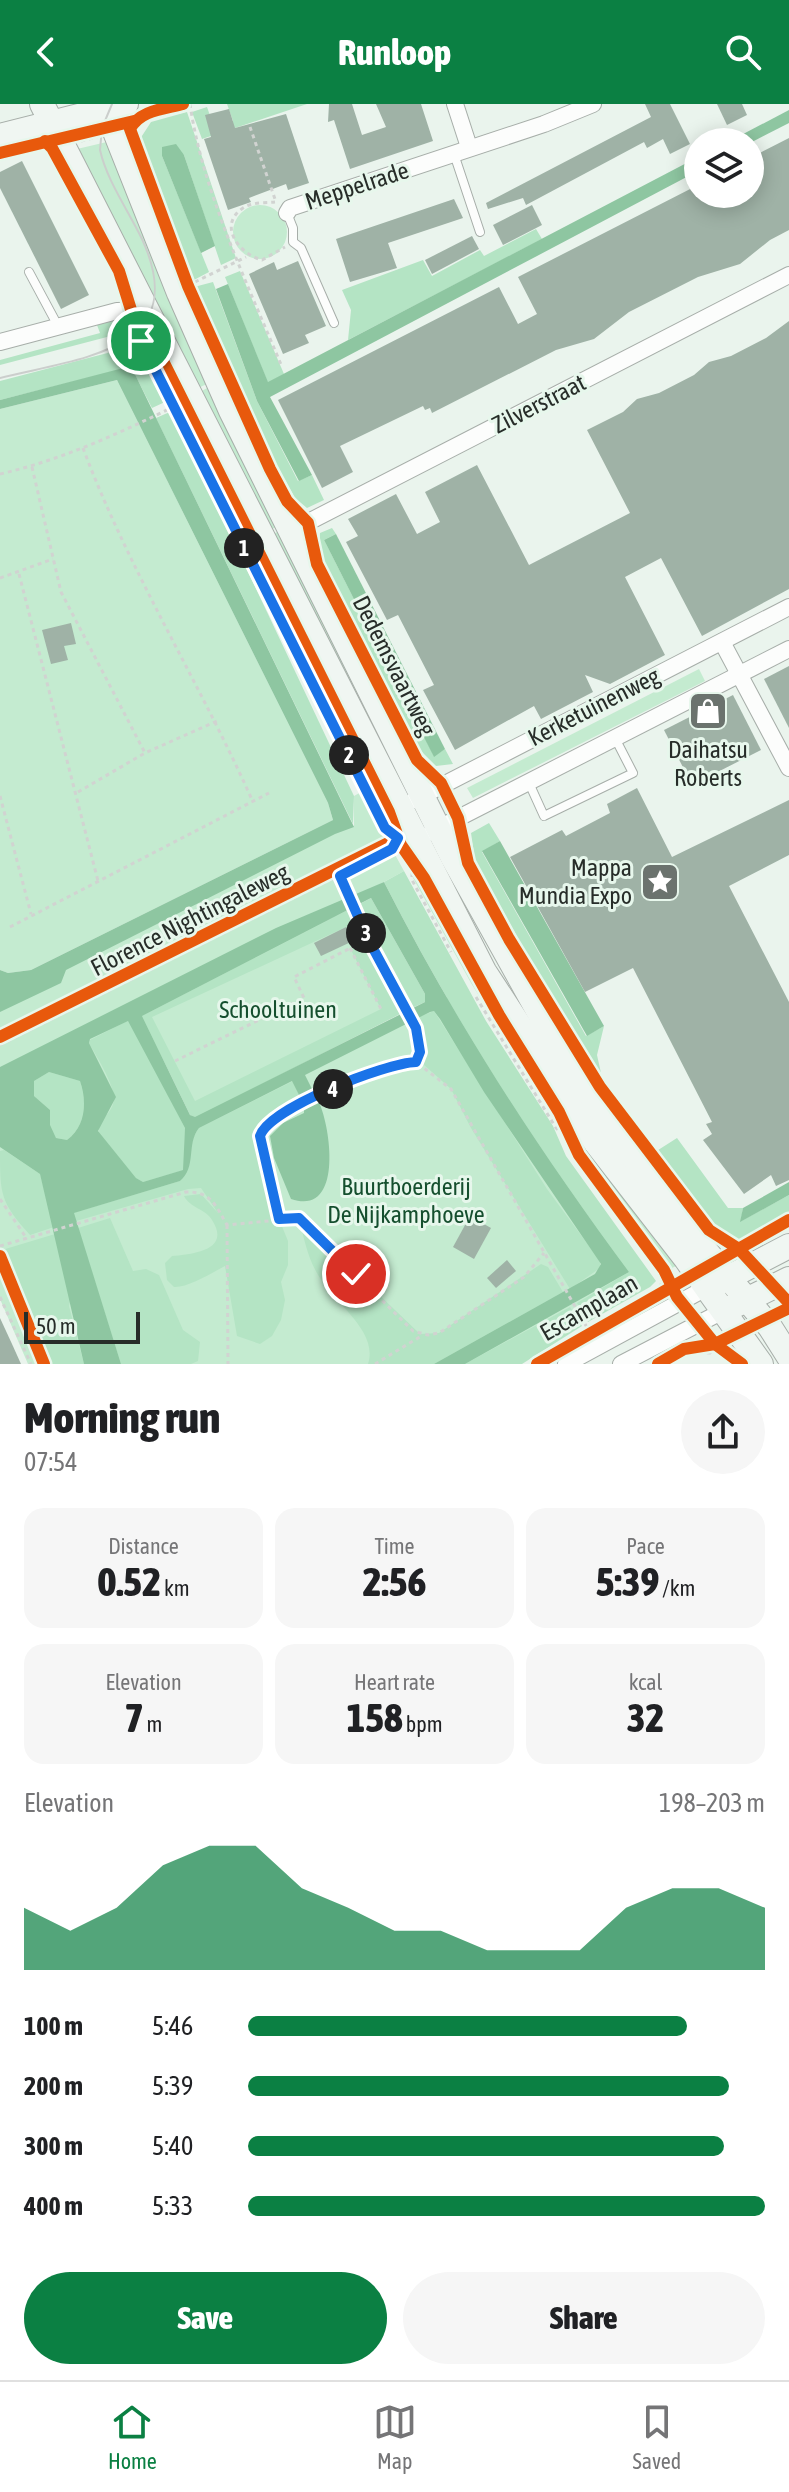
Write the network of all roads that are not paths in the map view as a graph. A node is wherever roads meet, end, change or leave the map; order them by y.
1 (455, 104) edge
2 (593, 104) edge
3 (138, 112) edge
4 (52, 121) edge
5 (0, 136) edge
6 (462, 151) junction
7 (287, 213) joint
8 (480, 232) dead end
9 (29, 272) dead end
10 (789, 275) edge
11 (135, 283) junction
12 (149, 310) junction
13 (117, 311) junction
14 (334, 323) dead end
15 (58, 326) junction
16 (0, 342) edge
17 (289, 532) junction
18 (789, 607) edge
19 (722, 642) junction
20 (789, 649) edge
21 (740, 674) junction
22 (615, 738) junction
23 (789, 768) edge
24 (529, 783) junction
25 (422, 796) junction
26 (399, 808) junction
27 (418, 845) junction
28 (789, 1246) edge
29 (711, 1275) junction
30 (789, 1279) edge
31 (747, 1300) junction
32 (723, 1311) junction
33 (789, 1357) edge
34 (750, 1362) edge
35 (566, 1364) edge
36 (621, 1364) edge

1 - 6 street
2 - 6 street, Meppelrade
3 - 4 main road
3 - 17 main road, Dedemsvaartweg
4 - 5 main road
4 - 11 main road, Dedemsvaartweg
6 - 7 street, Meppelrade
6 - 8 lane
7 - 14 lane, Meppelrade
9 - 15 lane
10 - 17 street, Zilverstraat
11 - 12 main road, Dedemsvaartweg
11 - 13 street
12 - 13 street
12 - 26 main road, Dedemsvaartweg
13 - 15 street
15 - 16 street
17 - 25 main road, Dedemsvaartweg
18 - 19 street, Kerketuinenweg
19 - 21 street
19 - 25 street, Kerketuinenweg
20 - 21 street, Kerketuinenweg
21 - 22 street, Kerketuinenweg
21 - 23 street
22 - 24 street, Kerketuinenweg
22 - 24 lane
24 - 27 street, Kerketuinenweg
25 - 26 street, Kerketuinenweg
25 - 27 main road, Dedemsvaartweg
26 - 27 main road, Dedemsvaartweg
27 - 29 main road, Dedemsvaartweg
27 - 29 main road, Dedemsvaartweg
28 - 29 main road, Escamplaan
29 - 31 main road
29 - 32 main road
29 - 35 street, Escamplaan
30 - 31 main road
31 - 32 main road
31 - 33 main road
32 - 34 main road
32 - 36 street

